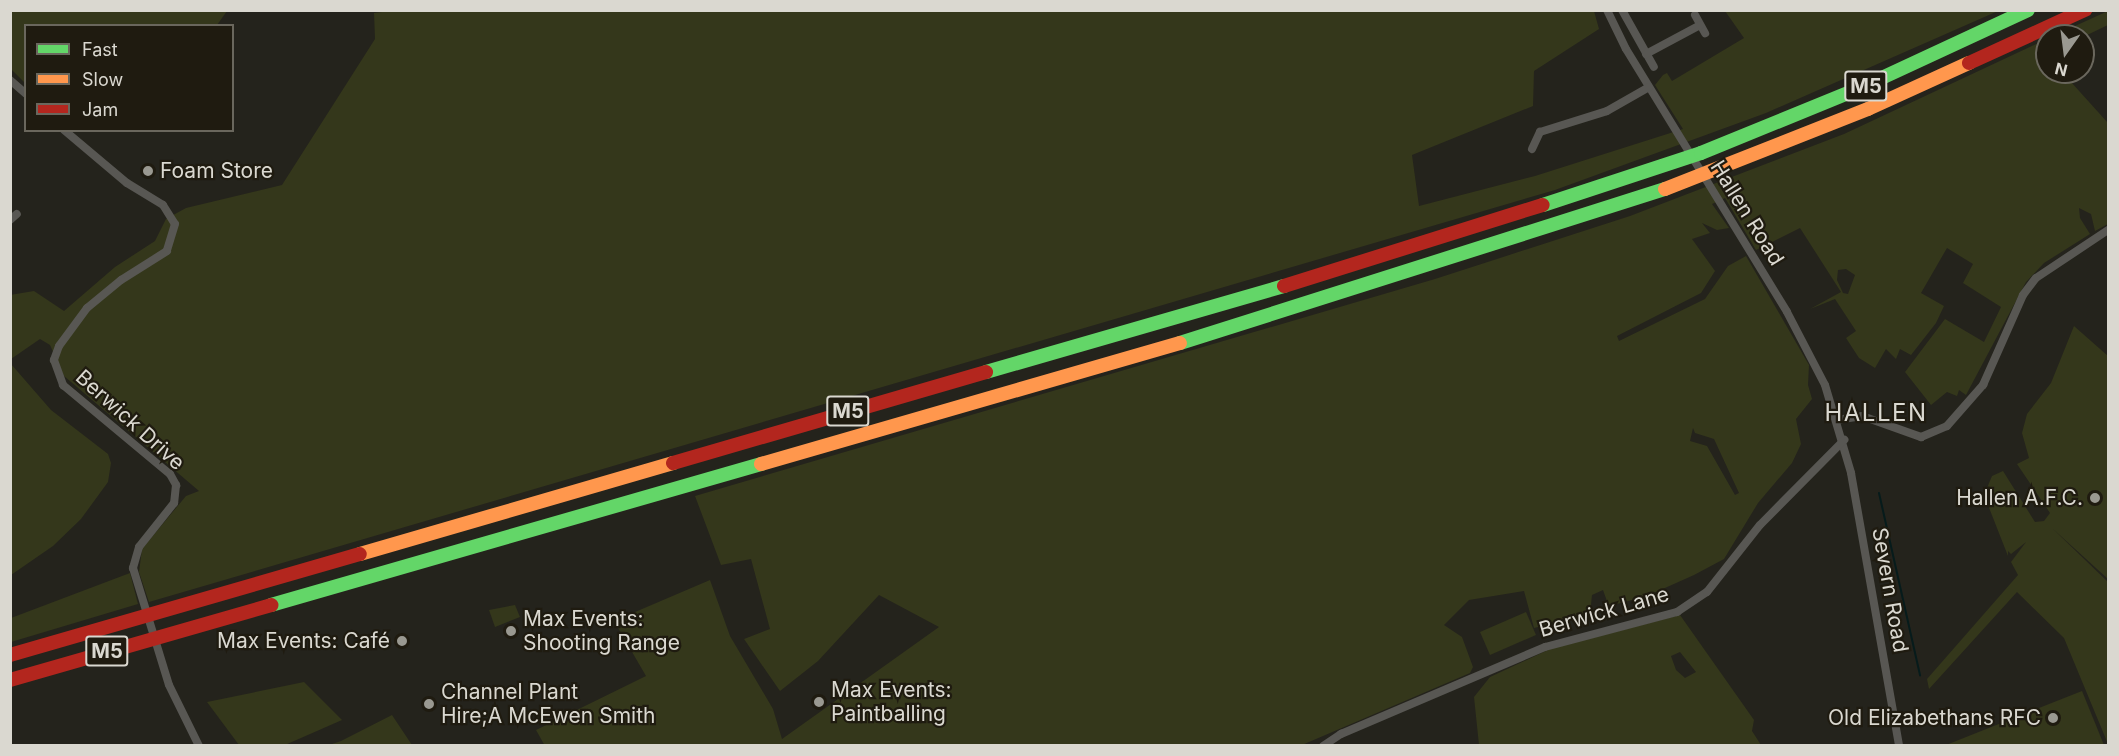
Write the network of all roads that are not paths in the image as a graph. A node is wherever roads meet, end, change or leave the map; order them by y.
1 (1607, 10) edge
2 (1622, 10) edge
3 (2028, 10) edge
4 (2085, 10) edge
5 (1695, 15) dead end
6 (1700, 25) junction
7 (1705, 33) dead end
8 (1646, 54) junction
9 (1654, 67) dead end
10 (10, 80) edge
11 (1649, 87) junction
12 (24, 92) edge
13 (66, 132) edge
14 (1532, 149) dead end
15 (2109, 230) edge
16 (1837, 420) junction
17 (1844, 440) junction
18 (10, 656) edge
19 (10, 680) edge
20 (199, 746) edge
21 (1323, 746) edge
22 (1899, 746) edge

1 - 11 street, Hallen Road
2 - 8 street
3 - 18 highway, M5
4 - 19 highway, M5
5 - 6 street
6 - 7 street
6 - 8 street
8 - 9 street
10 - 12 street
11 - 14 street
11 - 16 street, Hallen Road
13 - 20 street, Berwick Drive
15 - 16 street
16 - 17 street, Hallen Road
17 - 21 street, Berwick Lane
17 - 22 street, Severn Road

